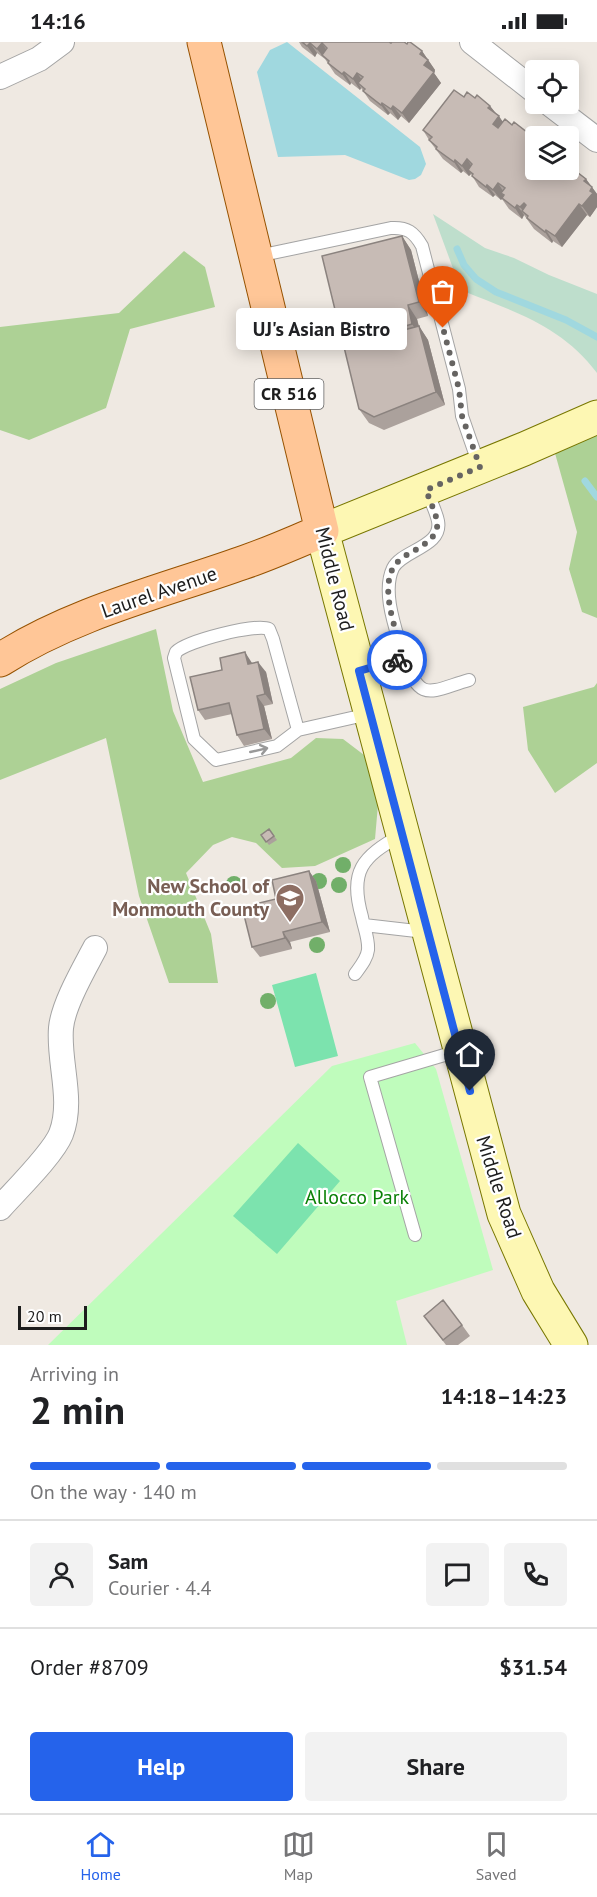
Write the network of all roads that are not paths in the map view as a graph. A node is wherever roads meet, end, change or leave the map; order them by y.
1 (62, 42) edge
2 (204, 42) edge
3 (472, 42) edge
4 (0, 77) edge
5 (525, 83) edge
6 (563, 114) edge
7 (597, 140) edge
8 (257, 256) junction
9 (597, 417) edge
10 (480, 467) junction
11 (426, 490) junction
12 (322, 531) junction
13 (404, 658) junction
14 (0, 660) edge
15 (359, 671) junction
16 (469, 680) dead end
17 (370, 714) junction
18 (298, 730) junction
19 (402, 834) junction
20 (364, 926) junction
21 (428, 932) junction
22 (95, 948) dead end
23 (355, 974) dead end
24 (459, 1051) junction
25 (0, 1208) edge
26 (415, 1235) dead end
27 (571, 1345) edge

1 - 4 street
2 - 8 main road, Middle Road / CR 516
3 - 5 street
6 - 7 street
8 - 10 lane
8 - 12 main road, Middle Road / CR 516
9 - 10 street
10 - 11 street
11 - 12 street
11 - 13 lane
12 - 14 main road, Laurel Avenue
12 - 15 street, Middle Road
13 - 15 lane
13 - 16 lane
15 - 17 street, Middle Road
17 - 18 lane
17 - 19 street, Middle Road
18 -> 18 lane
19 - 20 lane
19 - 21 street, Middle Road
20 - 21 lane
20 - 23 lane
21 - 24 street, Middle Road
22 - 25 street
24 - 26 lane
24 - 27 street, Middle Road

